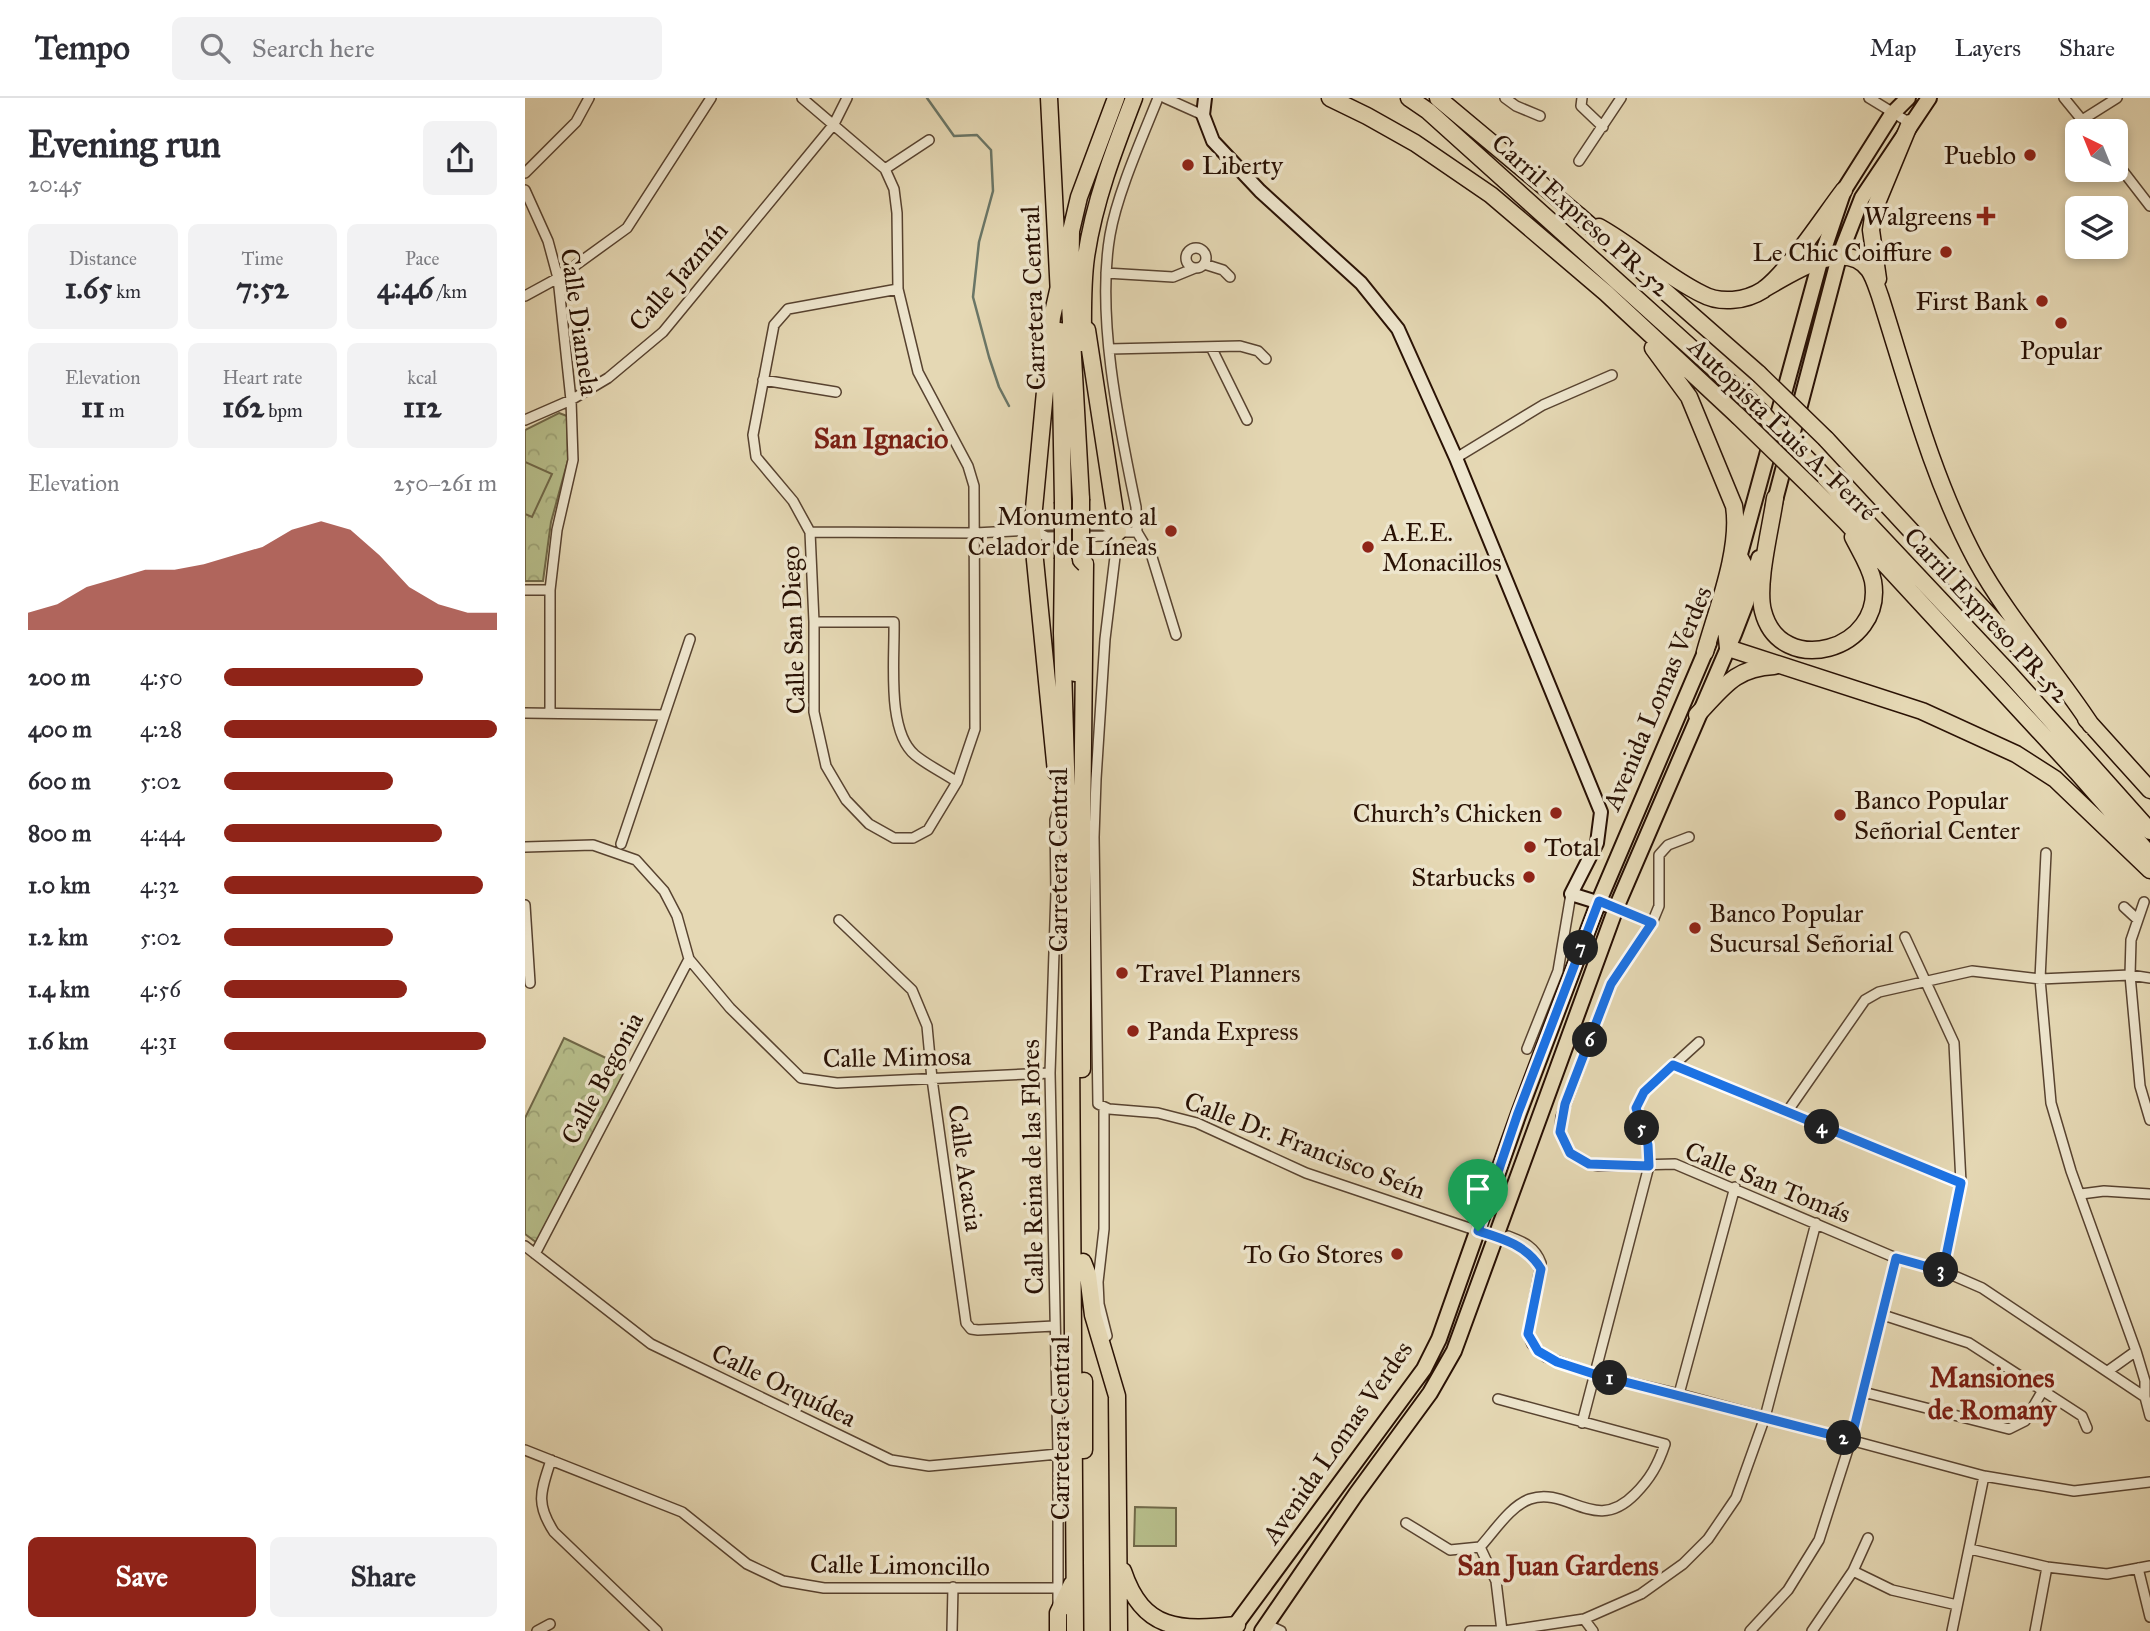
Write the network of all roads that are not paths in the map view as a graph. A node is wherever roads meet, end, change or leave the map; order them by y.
1 (589, 98) edge
2 (711, 98) edge
3 (802, 98) edge
4 (847, 98) edge
5 (1040, 98) edge
6 (1049, 98) edge
7 (1116, 98) edge
8 (1134, 98) edge
9 (1158, 98) edge
10 (1165, 98) edge
11 (1205, 98) edge
12 (1330, 98) edge
13 (1409, 98) edge
14 (1438, 98) edge
15 (1505, 98) edge
16 (1582, 98) edge
17 (1621, 98) edge
18 (1868, 98) edge
19 (1908, 98) edge
20 (1929, 98) edge
21 (1943, 98) edge
22 (2064, 98) edge
23 (2117, 98) edge
24 (1892, 114) junction
25 (1203, 115) junction
26 (1540, 116) dead end
27 (2081, 119) edge
28 (2084, 119) edge
29 (1910, 123) junction
30 (834, 124) junction
31 (1603, 127) junction
32 (929, 140) dead end
33 (1051, 146) junction
34 (1579, 161) dead end
35 (885, 169) junction
36 (525, 173) edge
37 (2128, 178) edge
38 (525, 190) edge
39 (1844, 190) junction
40 (2150, 206) edge
41 (1578, 215) junction
42 (1839, 257) junction
43 (1821, 258) junction
44 (1105, 273) junction
45 (1230, 277) dead end
46 (558, 278) junction
47 (1059, 286) junction
48 (898, 289) junction
49 (1764, 289) junction
50 (1606, 293) junction
51 (525, 296) edge
52 (1881, 296) junction
53 (1082, 300) junction
54 (1211, 347) junction
55 (1109, 349) junction
56 (1266, 359) dead end
57 (1612, 375) dead end
58 (763, 380) junction
59 (836, 392) dead end
60 (572, 400) junction
61 (525, 420) edge
62 (1247, 420) dead end
63 (1455, 458) junction
64 (1775, 498) junction
65 (1075, 500) junction
66 (1846, 522) junction
67 (1032, 530) junction
68 (1137, 531) junction
69 (1118, 532) junction
70 (810, 533) junction
71 (975, 533) junction
72 (1739, 556) junction
73 (1074, 561) junction
74 (525, 590) edge
75 (549, 590) junction
76 (814, 622) junction
77 (1176, 635) dead end
78 (690, 639) dead end
79 (1728, 648) junction
80 (1705, 652) junction
81 (1783, 666) junction
82 (525, 713) edge
83 (549, 713) junction
84 (664, 715) junction
85 (1697, 715) junction
86 (2091, 725) junction
87 (957, 782) junction
88 (2150, 790) edge
89 (1060, 805) junction
90 (2150, 831) edge
91 (1689, 838) dead end
92 (621, 844) junction
93 (593, 845) junction
94 (525, 847) edge
95 (2046, 853) dead end
96 (2150, 855) edge
97 (636, 860) junction
98 (2150, 870) edge
99 (1571, 894) junction
100 (1070, 901) junction
101 (1599, 901) junction
102 (2144, 902) dead end
103 (525, 905) edge
104 (2124, 906) dead end
105 (1616, 908) junction
106 (2137, 919) junction
107 (839, 920) dead end
108 (1652, 923) junction
109 (1905, 937) dead end
110 (689, 959) junction
111 (2130, 975) junction
112 (2150, 978) edge
113 (2040, 979) junction
114 (1924, 981) junction
115 (530, 983) dead end
116 (1699, 1042) dead end
117 (1527, 1049) dead end
118 (1673, 1065) junction
119 (1050, 1073) junction
120 (932, 1079) junction
121 (1101, 1105) junction
122 (1787, 1112) junction
123 (2150, 1120) edge
124 (1649, 1166) junction
125 (1961, 1183) junction
126 (1735, 1187) junction
127 (2081, 1194) junction
128 (2149, 1195) edge
129 (1816, 1223) junction
130 (1478, 1231) junction
131 (1500, 1237) junction
132 (525, 1246) edge
133 (534, 1254) junction
134 (1896, 1258) junction
135 (1083, 1262) junction
136 (1943, 1271) junction
137 (1883, 1315) junction
138 (1054, 1326) junction
139 (2136, 1351) junction
140 (2108, 1371) junction
141 (1594, 1374) junction
142 (2043, 1390) junction
143 (1863, 1392) junction
144 (1679, 1395) junction
145 (1117, 1396) junction
146 (2145, 1397) junction
147 (1499, 1399) dead end
148 (2150, 1416) edge
149 (1765, 1418) junction
150 (1582, 1423) junction
151 (2087, 1428) dead end
152 (1851, 1440) junction
153 (525, 1450) edge
154 (1058, 1454) junction
155 (551, 1460) junction
156 (1984, 1476) junction
157 (2150, 1482) edge
158 (1406, 1523) dead end
159 (1868, 1538) dead end
160 (1479, 1547) junction
161 (1970, 1549) junction
162 (1119, 1560) junction
163 (2150, 1566) edge
164 (2047, 1567) junction
165 (2138, 1568) junction
166 (1853, 1571) junction
167 (1075, 1578) junction
168 (953, 1587) junction
169 (1057, 1588) junction
170 (1957, 1605) junction
171 (1058, 1613) junction
172 (2150, 1617) edge
173 (1584, 1619) junction
174 (550, 1624) dead end
175 (1234, 1628) edge
176 (1270, 1629) edge
177 (537, 1631) edge
178 (657, 1631) edge
179 (952, 1631) edge
180 (1058, 1631) edge
181 (1075, 1631) edge
182 (1086, 1631) edge
183 (1119, 1631) edge
184 (1470, 1631) edge
185 (1497, 1631) edge
186 (1503, 1631) edge
187 (1593, 1631) edge
188 (1750, 1631) edge
189 (1812, 1631) edge
190 (1952, 1631) edge
191 (2035, 1631) edge

1 - 36 street
2 - 46 street
3 - 30 street
4 - 30 street, Calle Jazmín
5 - 33 highway
6 - 33 highway, Carretera Central
7 - 65 highway
8 - 53 highway, Carretera Central
9 - 44 street
10 - 25 street
11 - 25 street
12 - 50 highway, Autopista Luis A. Ferré
13 - 90 highway, Carril Expreso PR-52, bridge
14 - 41 highway, Autopista Luis A. Ferré
15 - 26 street
16 - 31 street
17 - 31 street
18 - 24 street
19 - 24 main road, Avenida Lomas Verdes
20 - 29 main road, Avenida Lomas Verdes
21 - 29 main road
22 - 27 street
23 - 28 street
24 - 29 street
24 - 39 main road, Avenida Lomas Verdes
25 - 63 street
29 - 42 main road, Avenida Lomas Verdes
29 - 52 highway
30 - 35 street
30 - 60 street, Calle Jazmín
31 - 34 street
32 - 35 street
33 - 47 highway, Carretera Central
35 - 48 street, Calle San Diego
37 - 40 street
38 - 46 street, Calle Diamela
39 - 43 main road, Avenida Lomas Verdes
39 - 49 highway
41 - 49 highway
41 - 86 highway, Autopista Luis A. Ferré, bridge
42 - 43 highway
42 - 52 highway
42 - 64 main road, Avenida Lomas Verdes
43 - 49 highway
43 - 72 main road, Avenida Lomas Verdes
44 - 45 street
44 - 55 street
46 - 51 street
46 - 60 street, Calle Diamela
47 - 65 highway, Carretera Central
47 - 67 highway
48 - 58 street, Calle San Diego
48 - 71 street, Calle San Diego
50 - 66 highway, Autopista Luis A. Ferré, bridge
50 - 80 highway
52 - 86 highway
53 - 65 highway, Carretera Central
53 - 69 highway
54 - 55 street
54 - 56 street
54 - 62 street
55 - 68 street
57 - 63 street
58 - 59 street
58 - 70 street, Calle San Diego
60 - 61 street, Calle Jazmín
60 - 75 street, Calle Diamela
63 - 99 street
64 - 66 highway
64 - 79 main road, Avenida Lomas Verdes
65 - 73 highway, Carretera Central, bridge
65 - 73 highway, Carretera Central, bridge
66 - 96 highway, Autopista Luis A. Ferré
67 - 69 street
67 - 71 street
67 - 89 highway
68 - 69 street
68 - 77 street
69 - 121 street
70 - 71 street
70 - 76 street, Calle San Diego
71 - 87 street, Calle San Diego
72 - 79 highway
72 - 80 main road, Avenida Lomas Verdes
73 - 100 highway, Carretera Central
73 - 135 highway, Carretera Central
74 - 75 street
75 - 83 street, Calle Diamela
76 - 87 street
76 - 87 street, Calle San Diego
78 - 84 street
79 - 81 highway
79 - 85 main road, Avenida Lomas Verdes
80 - 101 main road, Avenida Lomas Verdes
81 - 85 highway
81 - 98 highway
82 - 83 street
83 - 84 street
84 - 92 street
85 - 105 main road, Avenida Lomas Verdes
86 - 88 highway, Autopista Luis A. Ferré
89 - 100 highway
89 - 119 street, Calle Reina de las Flores
91 - 108 street, Calle San Tomás
92 - 93 street
92 - 97 street
93 - 94 street, Calle Mimosa
93 - 97 street, Calle Mimosa
95 - 113 street
97 - 110 street, Calle Mimosa
99 - 101 street
99 - 117 street
100 - 167 highway, Carretera Central
101 - 105 street
101 - 130 main road, Avenida Lomas Verdes
102 - 106 street
103 - 115 street
104 - 106 street
105 - 108 street
105 - 131 main road, Avenida Lomas Verdes
106 - 111 street
107 - 120 street, Calle Acacia
108 - 124 street, Calle San Tomás
109 - 114 street
110 - 120 street, Calle Mimosa
110 - 133 street, Calle Begonia
111 - 112 street
111 - 113 street
111 - 123 street
113 - 114 street
113 - 127 street
114 - 122 street
114 - 125 street
116 - 118 street
118 - 122 street
118 - 124 street
119 - 120 street, Calle Mimosa
119 - 138 street, Calle Reina de las Flores
120 - 138 street, Calle Acacia
121 - 130 street, Calle Dr. Francisco Seín
121 - 145 street
122 - 125 street
124 - 126 street, Calle San Tomás
124 - 141 street
125 - 136 street
126 - 129 street, Calle San Tomás
126 - 144 street
127 - 128 street
127 - 139 street
129 - 134 street, Calle San Tomás
129 - 149 street
130 - 131 street, Calle Dr. Francisco Seín
130 - 175 main road, Avenida Lomas Verdes
131 - 141 street, Calle Dr. Francisco Seín
131 - 176 main road, Avenida Lomas Verdes
132 - 133 street, Calle Orquídea
133 - 154 street, Calle Orquídea
134 - 136 street, Calle San Tomás
134 - 137 street
135 - 145 highway
135 - 182 highway, Carretera Central
136 - 140 street, Calle San Tomás
137 - 142 street
137 - 143 street
138 - 154 street, Calle Reina de las Flores
139 - 140 street
139 - 146 street
140 - 146 street, Calle San Tomás
141 - 144 street
141 - 150 street
142 - 143 street
142 - 151 street
143 - 152 street
144 - 149 street
145 - 162 highway
146 - 148 street
147 - 150 street
149 - 152 street
149 - 173 street
150 - 160 street
152 - 156 street
152 - 188 street
153 - 155 street, Calle Limoncillo
154 - 169 street, Calle Reina de las Flores
155 - 168 street, Calle Limoncillo
155 - 178 street
156 - 157 street
156 - 161 street
158 - 160 street
159 - 166 street
160 - 186 street
161 - 164 street
161 - 170 street
162 - 175 highway
162 - 183 highway
163 - 165 street
164 - 165 street
164 - 191 street
165 - 172 street
166 - 170 street
166 - 189 street
167 - 171 highway
167 - 181 highway, Carretera Central
168 - 169 street, Calle Limoncillo
168 - 179 street
169 - 171 street, Calle Reina de las Flores
170 - 190 street
171 - 180 highway
173 - 186 street
173 - 187 street
174 - 177 street
184 - 185 street

